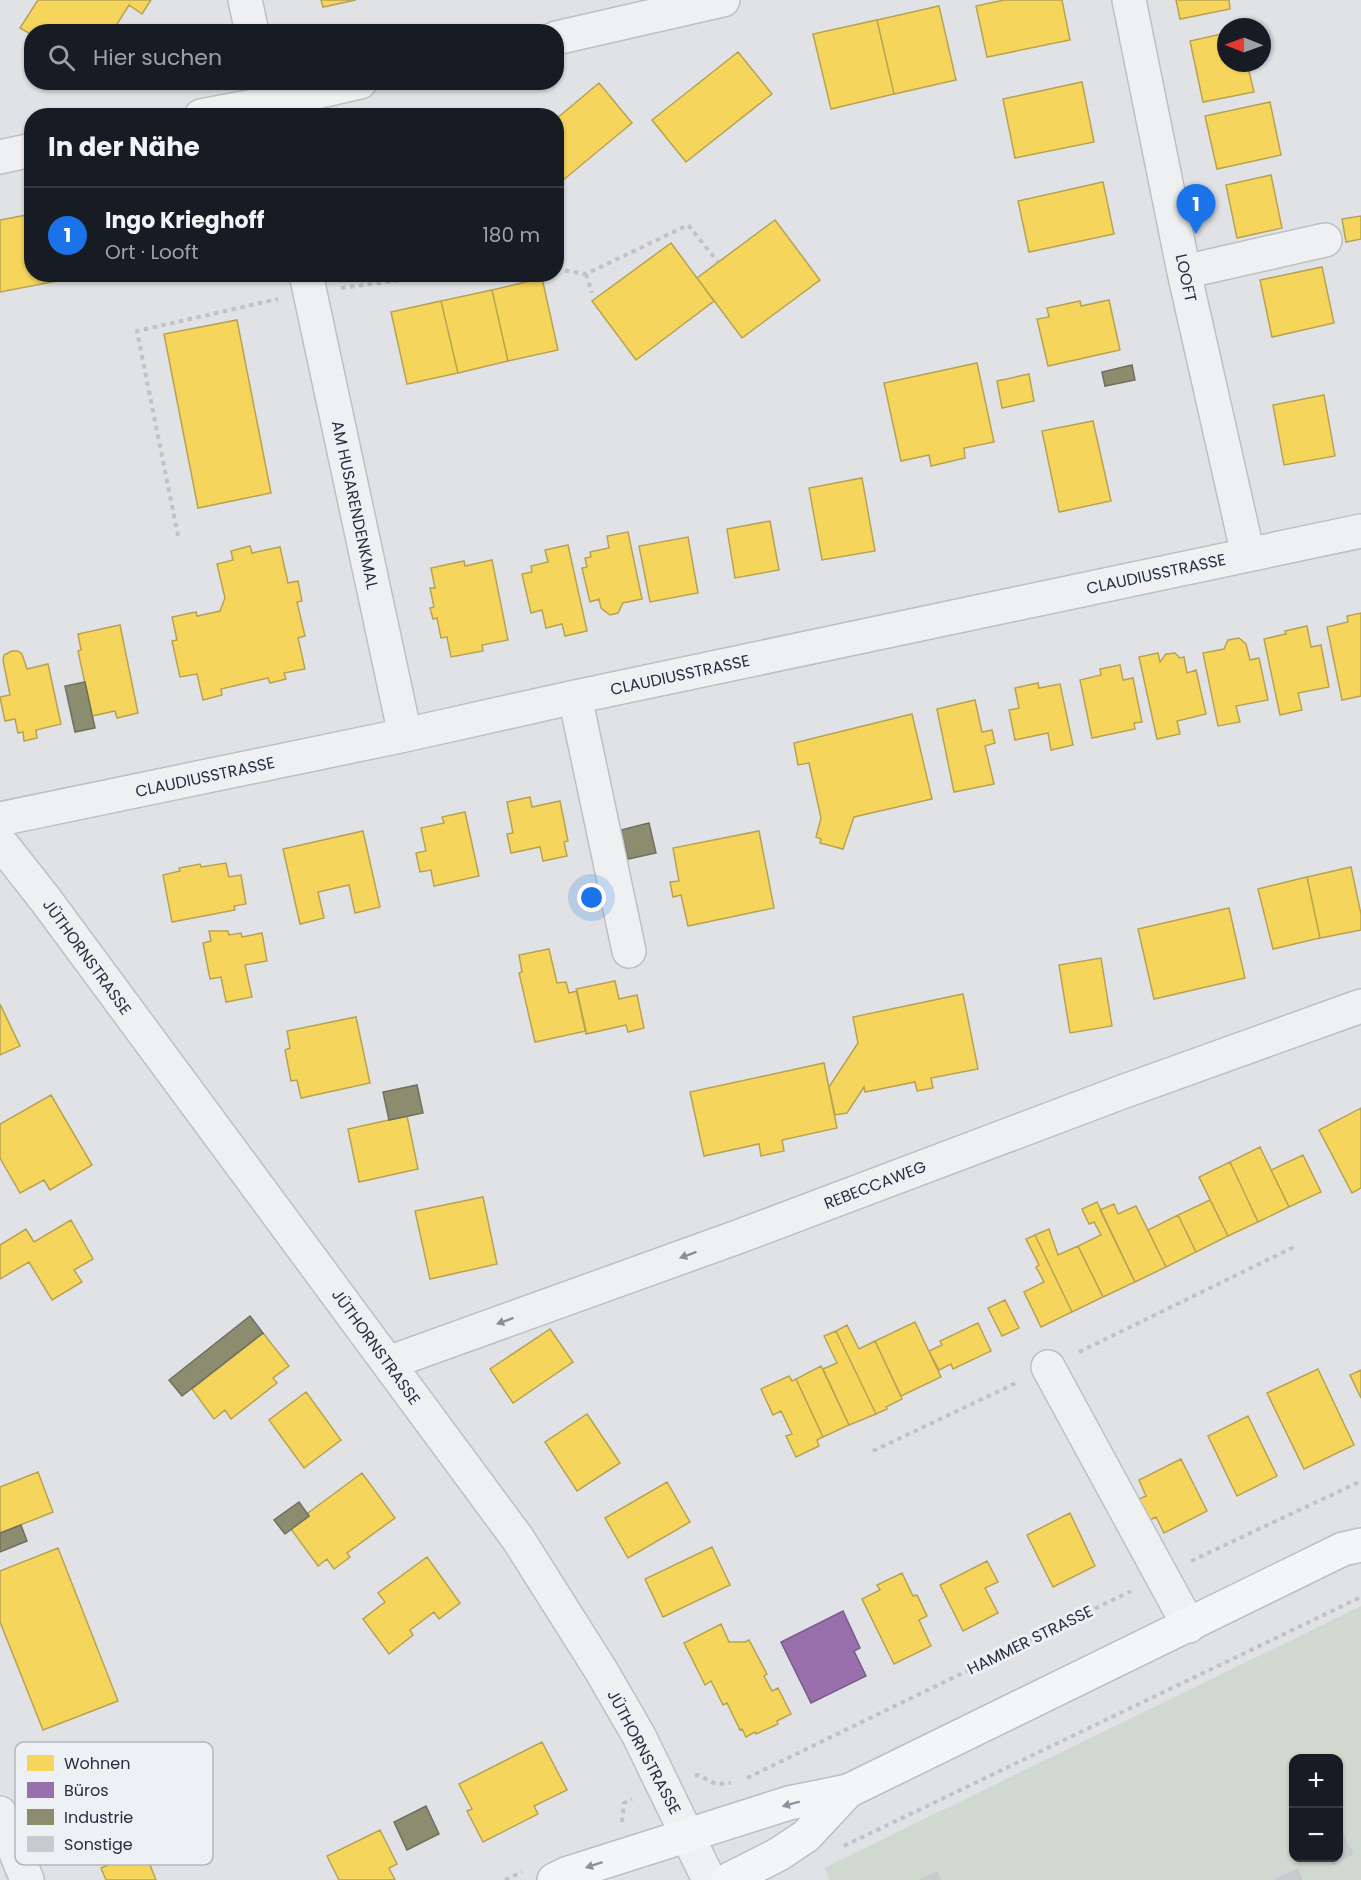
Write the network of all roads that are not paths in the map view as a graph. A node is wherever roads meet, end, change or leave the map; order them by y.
1 (245, 0) edge
2 (723, 0) edge
3 (1129, 0) edge
4 (250, 24) edge
5 (564, 36) edge
6 (319, 90) edge
7 (268, 100) edge
8 (234, 108) edge
9 (24, 152) edge
10 (0, 157) edge
11 (1325, 240) dead end
12 (1184, 272) junction
13 (307, 283) edge
14 (1361, 531) edge
15 (1248, 555) junction
16 (575, 697) junction
17 (405, 735) junction
18 (0, 819) edge
19 (0, 842) edge
20 (630, 951) dead end
21 (1361, 1006) edge
22 (388, 1364) junction
23 (1048, 1367) road end
24 (1355, 1542) edge
25 (1189, 1626) junction
26 (848, 1791) junction
27 (0, 1813) edge
28 (687, 1837) junction
29 (15, 1850) edge
30 (21, 1865) edge
31 (27, 1880) edge
32 (554, 1880) edge
33 (709, 1880) edge
34 (728, 1880) edge

1 - 4 street
2 - 5 street
3 - 12 street, LOOFT
6 - 7 street
7 - 8 street
9 - 10 street
11 - 12 street
12 - 15 street, LOOFT
13 - 17 street, AM HUSARENDENKMAL
14 - 15 street, CLAUDIUSSTRASSE
15 - 16 street, CLAUDIUSSTRASSE
16 - 17 street, CLAUDIUSSTRASSE
16 - 20 street
17 - 18 street, CLAUDIUSSTRASSE
19 - 22 street, JÜTHORNSTRASSE
21 -> 22 street, REBECCAWEG
22 - 28 street, JÜTHORNSTRASSE
23 - 25 street
24 - 25 main road
25 - 26 main road
26 -> 28 main road
26 - 34 main road
27 - 29 street
28 -> 32 main road
28 - 33 street, JÜTHORNSTRASSE
30 - 31 street

